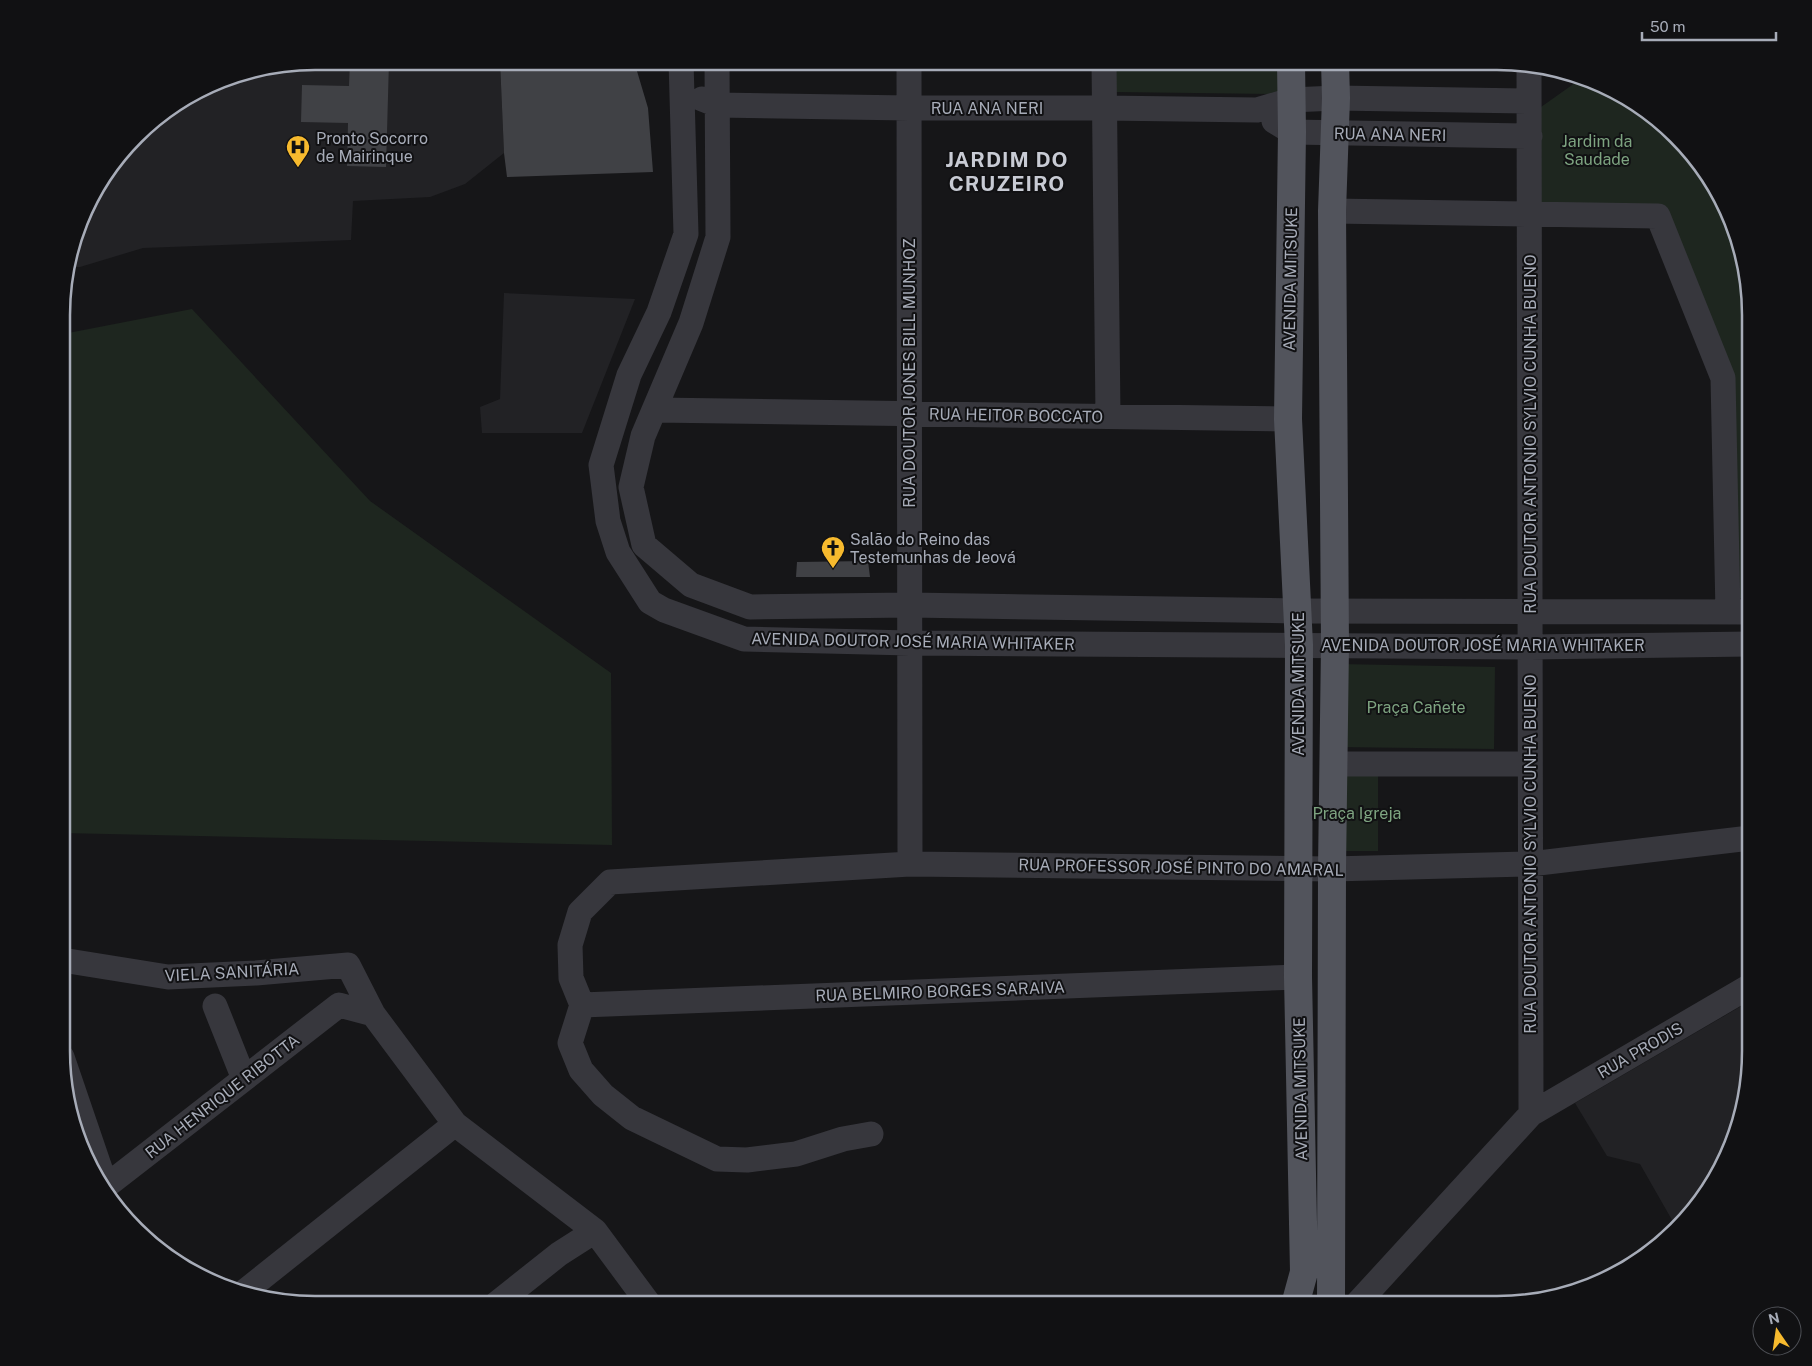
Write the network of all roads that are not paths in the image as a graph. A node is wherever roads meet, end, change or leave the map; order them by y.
1 (670, 70) edge
2 (682, 70) edge
3 (717, 70) edge
4 (909, 70) edge
5 (1104, 70) edge
6 (1290, 70) edge
7 (1335, 70) edge
8 (1530, 72) edge
9 (683, 92) junction
10 (1336, 98) junction
11 (1291, 100) junction
12 (1530, 102) junction
13 (717, 105) junction
14 (909, 108) junction
15 (1104, 108) junction
16 (1257, 110) junction
17 (1292, 132) junction
18 (1334, 132) junction
19 (1530, 136) junction
20 (1332, 211) junction
21 (1530, 214) junction
22 (654, 410) junction
23 (910, 414) junction
24 (1108, 416) junction
25 (1288, 419) junction
26 (910, 604) junction
27 (1335, 610) junction
28 (1298, 611) junction
29 (1739, 612) edge
30 (1530, 613) junction
31 (910, 642) junction
32 (1742, 644) edge
33 (1299, 645) junction
34 (1335, 645) junction
35 (1530, 647) junction
36 (1334, 764) junction
37 (1530, 764) junction
38 (1742, 839) edge
39 (910, 864) junction
40 (1530, 864) junction
41 (1298, 868) junction
42 (1332, 869) junction
43 (1332, 958) junction
44 (70, 961) edge
45 (1298, 967) junction
46 (1742, 991) edge
47 (215, 1006) dead end
48 (582, 1006) junction
49 (373, 1014) junction
50 (244, 1079) junction
51 (73, 1090) edge
52 (1531, 1114) junction
53 (455, 1124) junction
54 (871, 1134) dead end
55 (99, 1167) edge
56 (109, 1184) edge
57 (595, 1231) junction
58 (250, 1287) edge
59 (506, 1296) edge
60 (643, 1296) edge
61 (1297, 1296) edge
62 (1330, 1296) edge
63 (1364, 1296) edge

1 - 9 street
2 - 9 street, AVENIDA DOUTOR JOSÉ MARIA WHITAKER
3 - 13 street, AVENIDA DOUTOR JOSÉ MARIA WHITAKER
4 - 14 street, RUA DOUTOR JONES BILL MUNHOZ
5 - 15 street
6 - 11 main road, AVENIDA MITSUKE
7 - 10 main road, AVENIDA MITSUKE
8 - 12 street, RUA DOUTOR ANTONIO SYLVIO CUNHA BUENO
9 - 13 street
9 - 31 street, AVENIDA DOUTOR JOSÉ MARIA WHITAKER
10 - 11 street, RUA ANA NERI
10 - 12 street, RUA ANA NERI
10 - 18 main road, AVENIDA MITSUKE
11 - 16 street, RUA ANA NERI
11 - 17 main road, AVENIDA MITSUKE
12 - 19 street, RUA DOUTOR ANTONIO SYLVIO CUNHA BUENO
13 - 14 street, RUA ANA NERI
13 - 22 street, AVENIDA DOUTOR JOSÉ MARIA WHITAKER
14 - 15 street, RUA ANA NERI
14 - 23 street, RUA DOUTOR JONES BILL MUNHOZ
15 - 16 street, RUA ANA NERI
15 - 24 street
16 - 17 street
17 - 18 street, RUA ANA NERI
17 - 25 main road, AVENIDA MITSUKE
18 - 19 street, RUA ANA NERI
18 - 20 main road, AVENIDA MITSUKE
19 - 21 street, RUA DOUTOR ANTONIO SYLVIO CUNHA BUENO
20 - 21 street
20 - 27 main road, AVENIDA MITSUKE
21 - 29 street
21 - 30 street, RUA DOUTOR ANTONIO SYLVIO CUNHA BUENO
22 - 23 street, RUA HEITOR BOCCATO
22 - 26 street, AVENIDA DOUTOR JOSÉ MARIA WHITAKER
23 - 24 street, RUA HEITOR BOCCATO
23 - 26 street, RUA DOUTOR JONES BILL MUNHOZ
24 - 25 street, RUA HEITOR BOCCATO
25 - 28 main road, AVENIDA MITSUKE
26 - 28 street, AVENIDA DOUTOR JOSÉ MARIA WHITAKER
26 - 31 street, RUA DOUTOR JONES BILL MUNHOZ
27 - 28 street, AVENIDA DOUTOR JOSÉ MARIA WHITAKER
27 - 30 street, AVENIDA DOUTOR JOSÉ MARIA WHITAKER
27 - 34 main road, AVENIDA MITSUKE
28 - 33 main road, AVENIDA MITSUKE
29 - 30 street, AVENIDA DOUTOR JOSÉ MARIA WHITAKER
30 - 35 street, RUA DOUTOR ANTONIO SYLVIO CUNHA BUENO
31 - 33 street, AVENIDA DOUTOR JOSÉ MARIA WHITAKER
31 - 39 street, RUA DOUTOR JONES BILL MUNHOZ
32 - 35 street, AVENIDA DOUTOR JOSÉ MARIA WHITAKER
33 - 34 street, AVENIDA DOUTOR JOSÉ MARIA WHITAKER
33 - 41 main road, AVENIDA MITSUKE
34 - 35 street, AVENIDA DOUTOR JOSÉ MARIA WHITAKER
34 - 36 main road, AVENIDA MITSUKE
35 - 37 street, RUA DOUTOR ANTONIO SYLVIO CUNHA BUENO
36 - 37 street
36 - 42 main road, AVENIDA MITSUKE
37 - 40 street, RUA DOUTOR ANTONIO SYLVIO CUNHA BUENO
38 - 40 street, RUA PROFESSOR JOSÉ PINTO DO AMARAL
39 - 41 street, RUA PROFESSOR JOSÉ PINTO DO AMARAL
39 - 48 street, RUA PROFESSOR JOSÉ PINTO DO AMARAL
40 - 42 street, RUA PROFESSOR JOSÉ PINTO DO AMARAL
40 - 52 street, RUA DOUTOR ANTONIO SYLVIO CUNHA BUENO
41 - 42 street, RUA PROFESSOR JOSÉ PINTO DO AMARAL
41 - 45 main road, AVENIDA MITSUKE
42 - 43 main road, AVENIDA MITSUKE
43 - 45 main road
43 - 62 main road, AVENIDA MITSUKE
44 - 49 street, VIELA SANITÁRIA
45 - 48 street, RUA BELMIRO BORGES SARAIVA
45 - 61 main road, AVENIDA MITSUKE
46 - 52 street, RUA PRODIS
47 - 50 street
48 - 54 street
49 - 50 street, RUA HENRIQUE RIBOTTA
49 - 53 street
50 - 56 street, RUA HENRIQUE RIBOTTA
51 - 55 street
52 - 63 street
53 - 57 street
53 - 58 street
57 - 59 street
57 - 60 street

